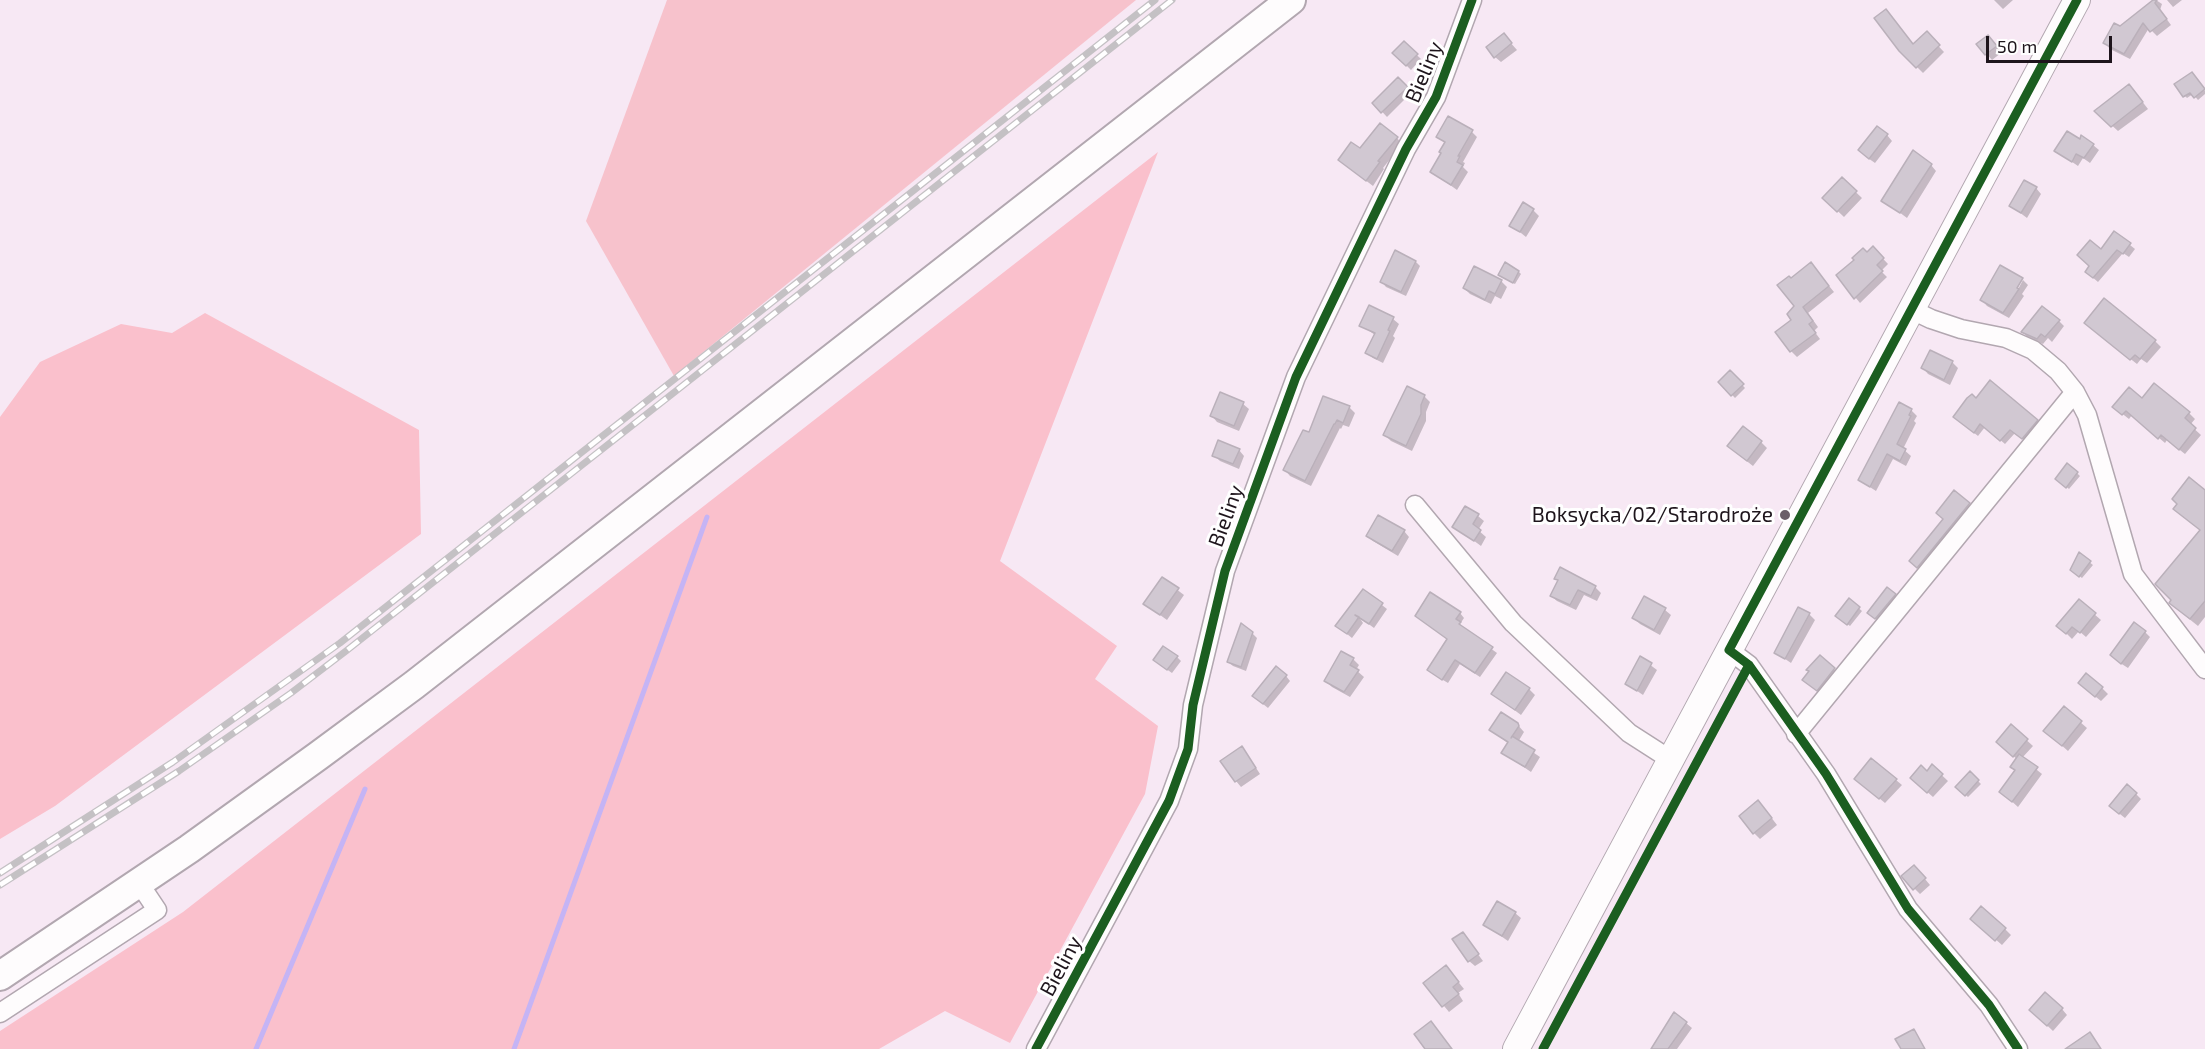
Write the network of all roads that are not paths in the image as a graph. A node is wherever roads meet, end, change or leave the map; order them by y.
1 (1291, 0) edge
2 (1472, 0) edge
3 (2077, 0) edge
4 (1910, 309) junction
5 (2075, 392) junction
6 (1415, 505) dead end
7 (1729, 650) junction
8 (2205, 669) edge
9 (1796, 734) junction
10 (1671, 760) junction
11 (139, 884) junction
12 (0, 975) edge
13 (0, 1013) edge
14 (1036, 1049) edge
15 (1516, 1049) edge
16 (2018, 1049) edge

1 - 11 main road
2 - 14 street, Bieliny
3 - 4 main road
4 - 5 street
4 - 7 main road
5 - 8 street
5 - 9 street
6 - 10 street
7 - 9 street
7 - 10 main road
9 - 16 street
10 - 15 main road
11 - 12 main road
11 - 13 street

